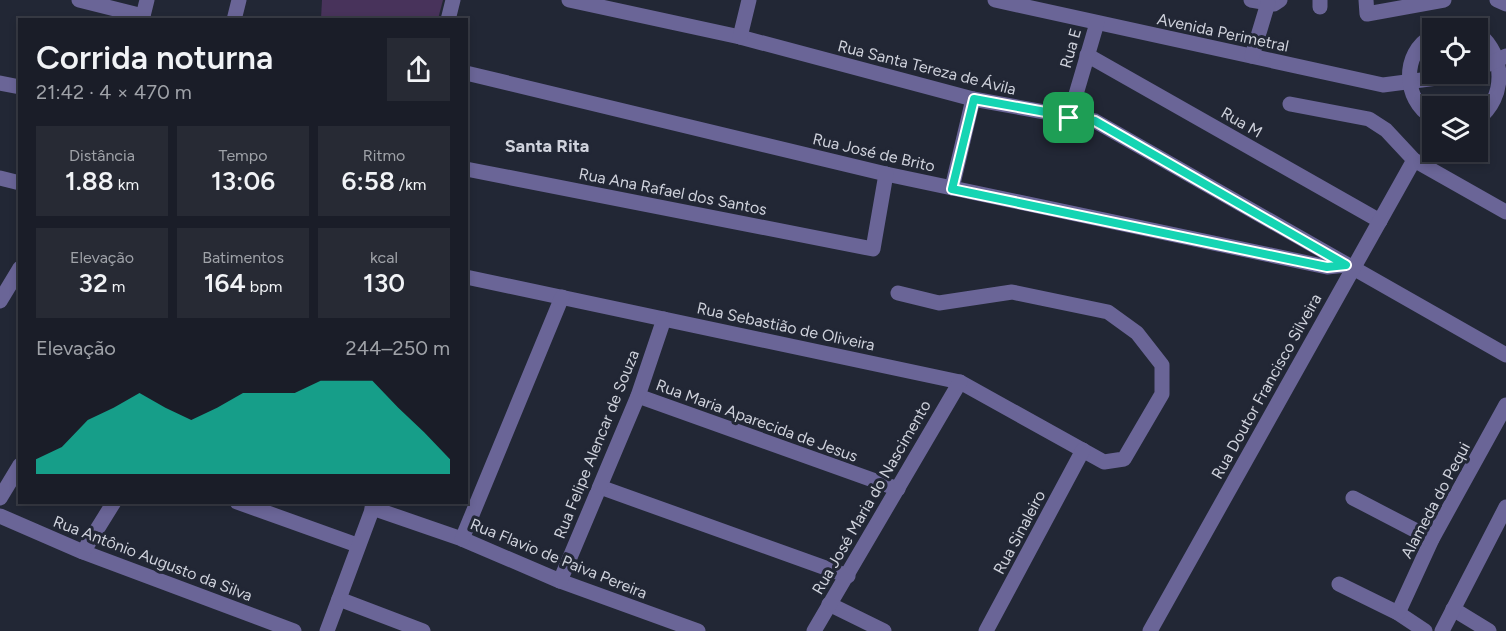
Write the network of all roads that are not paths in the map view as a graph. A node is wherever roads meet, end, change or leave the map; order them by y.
1 (79, 0) edge
2 (147, 0) edge
3 (239, 0) edge
4 (453, 0) edge
5 (569, 0) edge
6 (749, 0) edge
7 (995, 0) edge
8 (1251, 0) edge
9 (1444, 0) edge
10 (1497, 0) edge
11 (1013, 2) edge
12 (1275, 2) edge
13 (1408, 3) edge
14 (1506, 4) edge
15 (1366, 7) edge
16 (143, 18) edge
17 (234, 18) edge
18 (448, 18) edge
19 (1097, 23) junction
20 (740, 37) junction
21 (1488, 41) edge
22 (1422, 45) edge
23 (1087, 55) junction
24 (1252, 56) junction
25 (1504, 57) edge
26 (1488, 64) edge
27 (468, 73) edge
28 (1422, 82) edge
29 (0, 83) edge
30 (1409, 84) junction
31 (18, 87) edge
32 (974, 99) junction
33 (1290, 104) dead end
34 (1422, 108) edge
35 (1488, 110) edge
36 (1069, 118) junction
37 (1414, 160) junction
38 (468, 169) edge
39 (886, 174) junction
40 (0, 178) edge
41 (18, 182) edge
42 (952, 189) junction
43 (1506, 212) edge
44 (1380, 221) junction
45 (1349, 267) junction
46 (18, 271) edge
47 (468, 277) edge
48 (898, 293) dead end
49 (562, 297) junction
50 (0, 301) edge
51 (664, 319) junction
52 (1506, 355) edge
53 (960, 382) junction
54 (638, 396) junction
55 (1506, 405) edge
56 (1083, 450) junction
57 (18, 468) edge
58 (600, 487) junction
59 (898, 489) junction
60 (0, 498) edge
61 (1353, 498) dead end
62 (113, 504) edge
63 (247, 504) edge
64 (374, 505) edge
65 (1506, 507) edge
66 (0, 516) edge
67 (462, 539) junction
68 (1432, 539) junction
69 (357, 545) junction
70 (83, 552) junction
71 (848, 576) junction
72 (560, 581) junction
73 (1339, 584) dead end
74 (339, 598) junction
75 (829, 604) junction
76 (1453, 609) junction
77 (1398, 613) junction
78 (294, 631) edge
79 (327, 631) edge
80 (423, 631) edge
81 (698, 631) edge
82 (814, 631) edge
83 (884, 631) edge
84 (986, 631) edge
85 (1150, 631) edge
86 (1425, 631) edge
87 (1442, 631) edge
88 (1489, 631) edge

1 - 16 street
2 - 16 street
3 - 17 street
4 - 18 street
5 - 20 street, Rua Santa Tereza de Ávila
6 - 20 street
7 - 11 street, Avenida Perimetral
8 - 12 street
9 - 13 street
10 - 14 street
11 - 19 street, Avenida Perimetral
12 - 24 street
13 - 15 street
19 - 23 street, Rua E
19 - 24 street, Avenida Perimetral
20 - 32 street, Rua Santa Tereza de Ávila
21 - 25 street
22 - 30 street
23 - 36 street, Rua E
23 - 44 street, Rua M
24 - 30 street, Avenida Perimetral
25 - 26 street
25 - 35 street
27 - 39 street, Rua José de Brito
28 - 30 street, Avenida Perimetral
29 - 31 street
30 - 34 street
32 - 36 street, Rua Santa Tereza de Ávila
32 - 42 street
33 - 37 street
36 - 45 street, Rua Santa Tereza de Ávila
37 - 43 street
37 - 44 street, Rua Doutor Francisco Silveira
38 - 39 street, Rua Ana Rafael dos Santos
39 - 42 street, Rua José de Brito
40 - 41 street
42 - 45 street, Rua José de Brito
44 - 45 street, Rua Doutor Francisco Silveira
45 - 52 street, Rua Santa Tereza de Ávila
45 - 85 street, Rua Doutor Francisco Silveira
46 - 50 street
47 - 49 street, Rua Sebastião de Oliveira
48 - 56 street, Rua Sebastião de Oliveira
49 - 51 street, Rua Sebastião de Oliveira
49 - 67 street
51 - 53 street, Rua Sebastião de Oliveira
51 - 54 street, Rua Felipe Alencar de Souza
53 - 56 street, Rua Sebastião de Oliveira
53 - 59 street, Rua José Maria do Nascimento
54 - 58 street, Rua Felipe Alencar de Souza
54 - 59 street, Rua Maria Aparecida de Jesus
55 - 68 street, Alameda do Pequi
56 - 84 street, Rua Sinaleiro
57 - 60 street
58 - 71 street
58 - 72 street, Rua Felipe Alencar de Souza
59 - 71 street, Rua José Maria do Nascimento
61 - 68 street
62 - 70 street
63 - 69 street
64 - 67 street, Rua Flavio de Paiva Pereira
64 - 69 street
65 - 76 street
66 - 70 street, Rua Antônio Augusto da Silva
67 - 72 street, Rua Flavio de Paiva Pereira
68 - 77 street, Alameda do Pequi
69 - 74 street
70 - 78 street, Rua Antônio Augusto da Silva
71 - 75 street, Rua José Maria do Nascimento
72 - 81 street, Rua Flavio de Paiva Pereira
73 - 77 street
74 - 79 street
74 - 80 street
75 - 82 street, Rua José Maria do Nascimento
75 - 83 street
76 - 87 street
76 - 88 street
77 - 86 street

